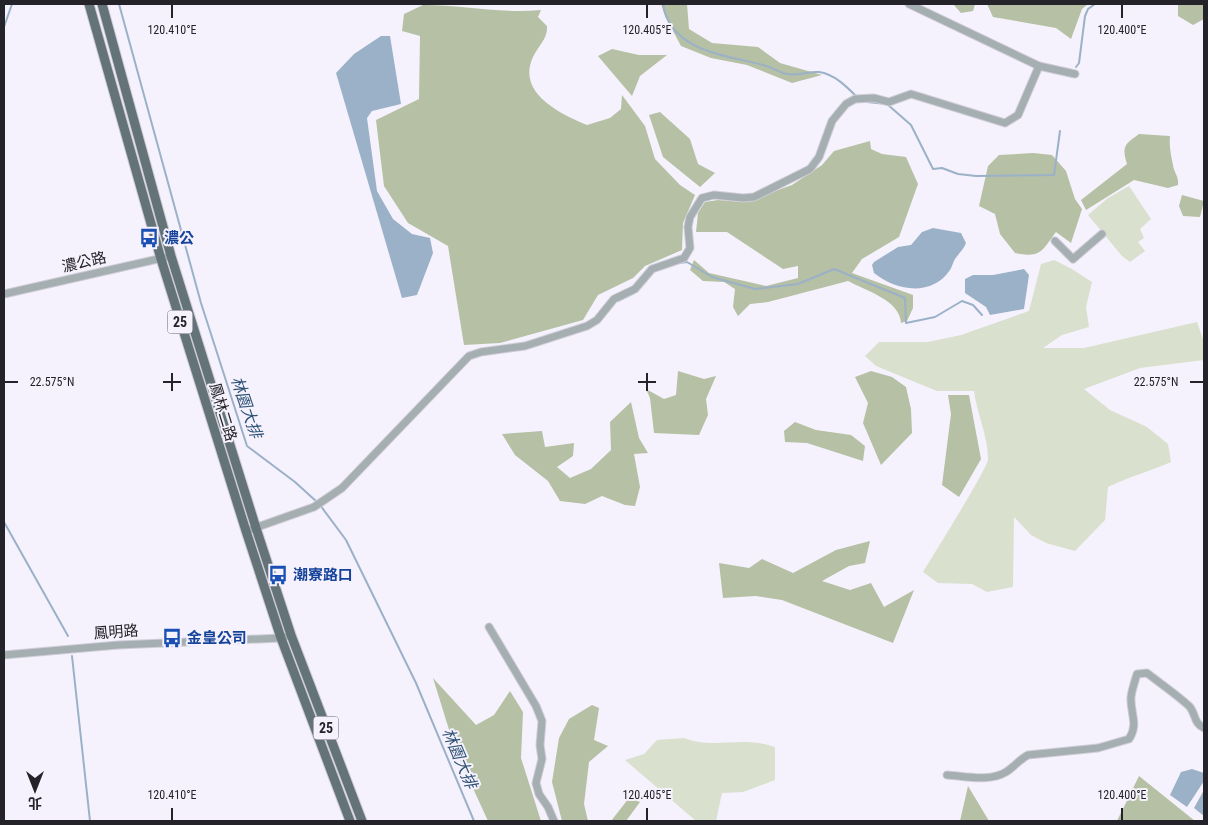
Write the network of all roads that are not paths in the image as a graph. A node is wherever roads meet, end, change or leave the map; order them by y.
1 (89, 4) edge
2 (102, 4) edge
3 (909, 4) edge
4 (1039, 66) junction
5 (1076, 74) dead end
6 (1102, 234) dead end
7 (1055, 241) dead end
8 (170, 256) junction
9 (161, 259) junction
10 (4, 294) edge
11 (256, 528) junction
12 (246, 531) junction
13 (489, 627) dead end
14 (290, 635) junction
15 (281, 638) junction
16 (4, 655) edge
17 (1204, 728) edge
18 (947, 776) dead end
19 (350, 821) edge
20 (362, 821) edge
21 (554, 821) edge

1 - 9 main road, 鳳林二路 / 25
2 - 8 main road, 鳳林二路 / 25
3 - 4 street
4 - 5 street
4 - 11 street
6 - 7 street
8 - 9 street, 濃公路
8 - 11 main road, 鳳林二路 / 25
9 - 10 street, 濃公路
9 - 12 main road, 鳳林二路 / 25
11 - 12 street
11 - 14 main road, 鳳林二路 / 25
12 - 15 main road, 鳳林二路 / 25
13 - 21 street
14 - 15 street, 鳳明路
14 - 20 main road, 鳳林二路 / 25
15 - 16 street, 鳳明路
15 - 19 main road, 鳳林二路 / 25
17 - 18 street

